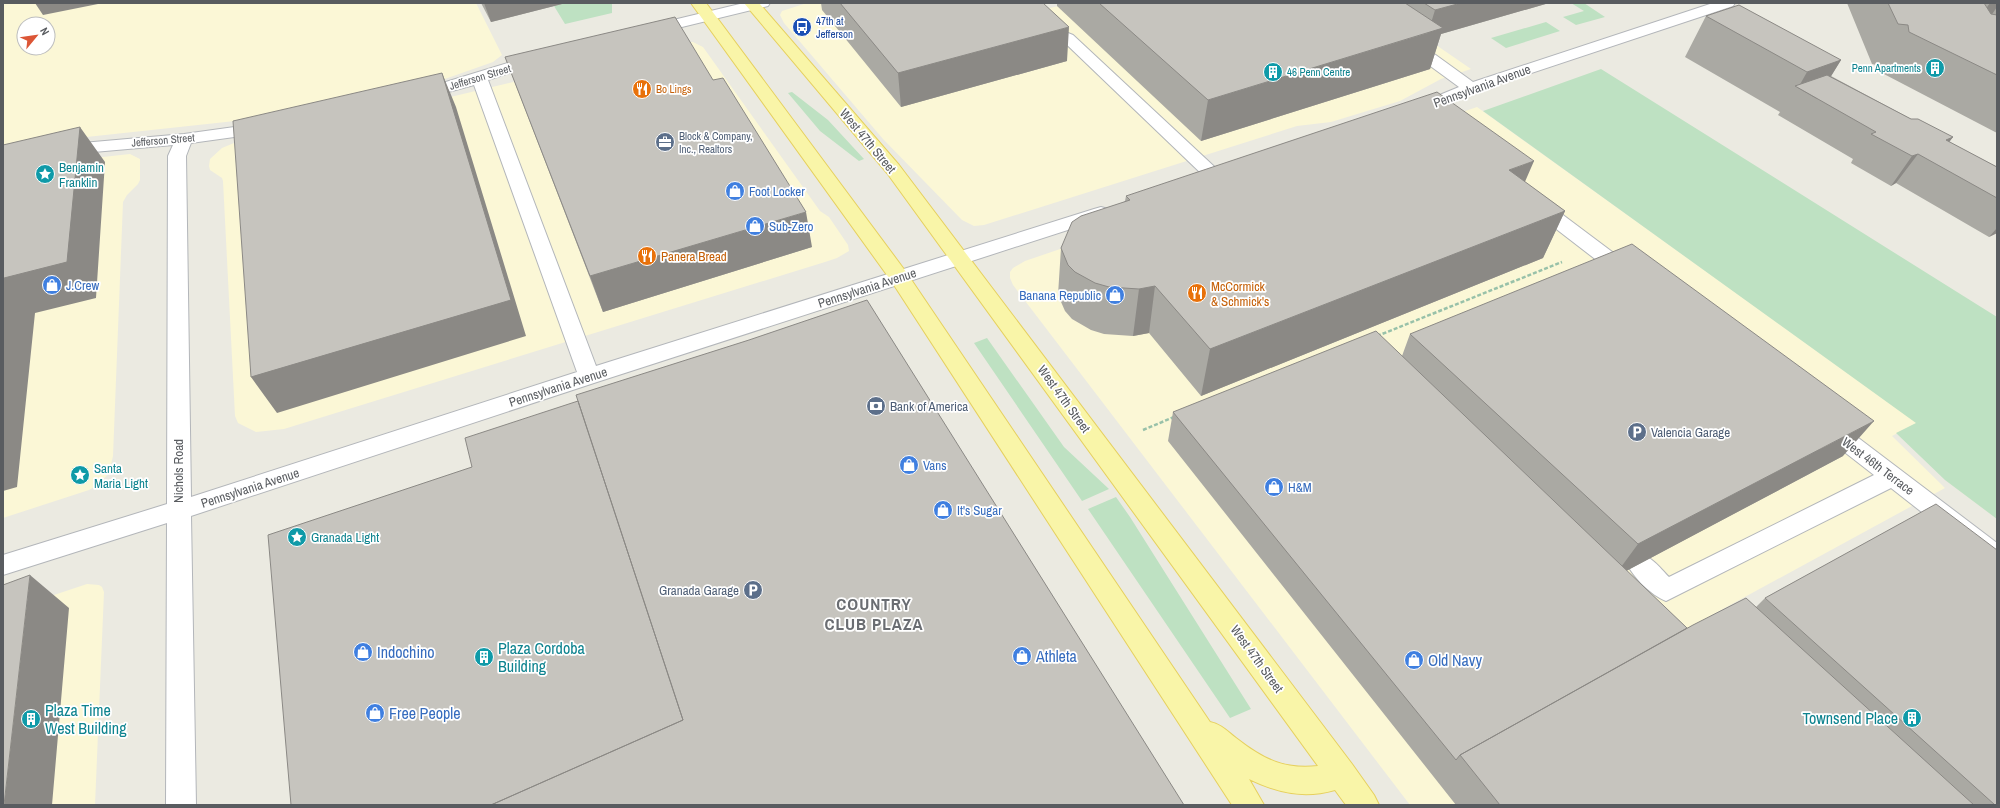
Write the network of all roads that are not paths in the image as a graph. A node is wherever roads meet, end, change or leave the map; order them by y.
1 (1728, 3) edge
2 (756, 4) edge
3 (1702, 6) edge
4 (703, 9) edge
5 (1729, 21) edge
6 (637, 33) edge
7 (1395, 34) edge
8 (1068, 38) dead end
9 (553, 54) edge
10 (479, 78) junction
11 (1471, 88) junction
12 (406, 97) edge
13 (280, 126) edge
14 (1435, 126) edge
15 (184, 139) junction
16 (3, 155) edge
17 (1192, 183) edge
18 (1522, 193) edge
19 (1116, 208) edge
20 (960, 258) junction
21 (899, 277) junction
22 (1642, 285) edge
23 (589, 376) junction
24 (1813, 416) edge
25 (1892, 477) junction
26 (178, 511) junction
27 (1997, 557) edge
28 (1639, 564) edge
29 (3, 565) edge
30 (1188, 714) junction
31 (1342, 774) junction
32 (181, 805) edge
33 (1249, 805) edge
34 (1364, 805) edge

1 - 3 street, Pennsylvania Avenue
2 - 4 street
2 - 20 main road, West 47th Street
3 - 5 street
3 - 11 street, Pennsylvania Avenue
4 - 6 street
4 - 21 main road
7 - 11 street
8 - 17 street
9 - 10 street, Jefferson Street
10 - 12 street, Jefferson Street
10 - 23 street
11 - 14 street, Pennsylvania Avenue
13 - 15 street, Jefferson Street
15 - 16 street, Jefferson Street
15 - 26 street, Nichols Road
18 - 22 street
19 - 20 street, Pennsylvania Avenue
20 - 21 street, Pennsylvania Avenue
20 - 31 main road, West 47th Street
21 - 23 street, Pennsylvania Avenue
21 - 30 main road
23 - 26 street, Pennsylvania Avenue
24 - 25 street, West 46th Terrace
25 - 27 street, West 46th Terrace
25 - 28 street
26 - 29 street, Pennsylvania Avenue
26 - 32 street, Nichols Road
30 - 31 main road
30 - 33 main road
31 - 34 main road, West 47th Street

